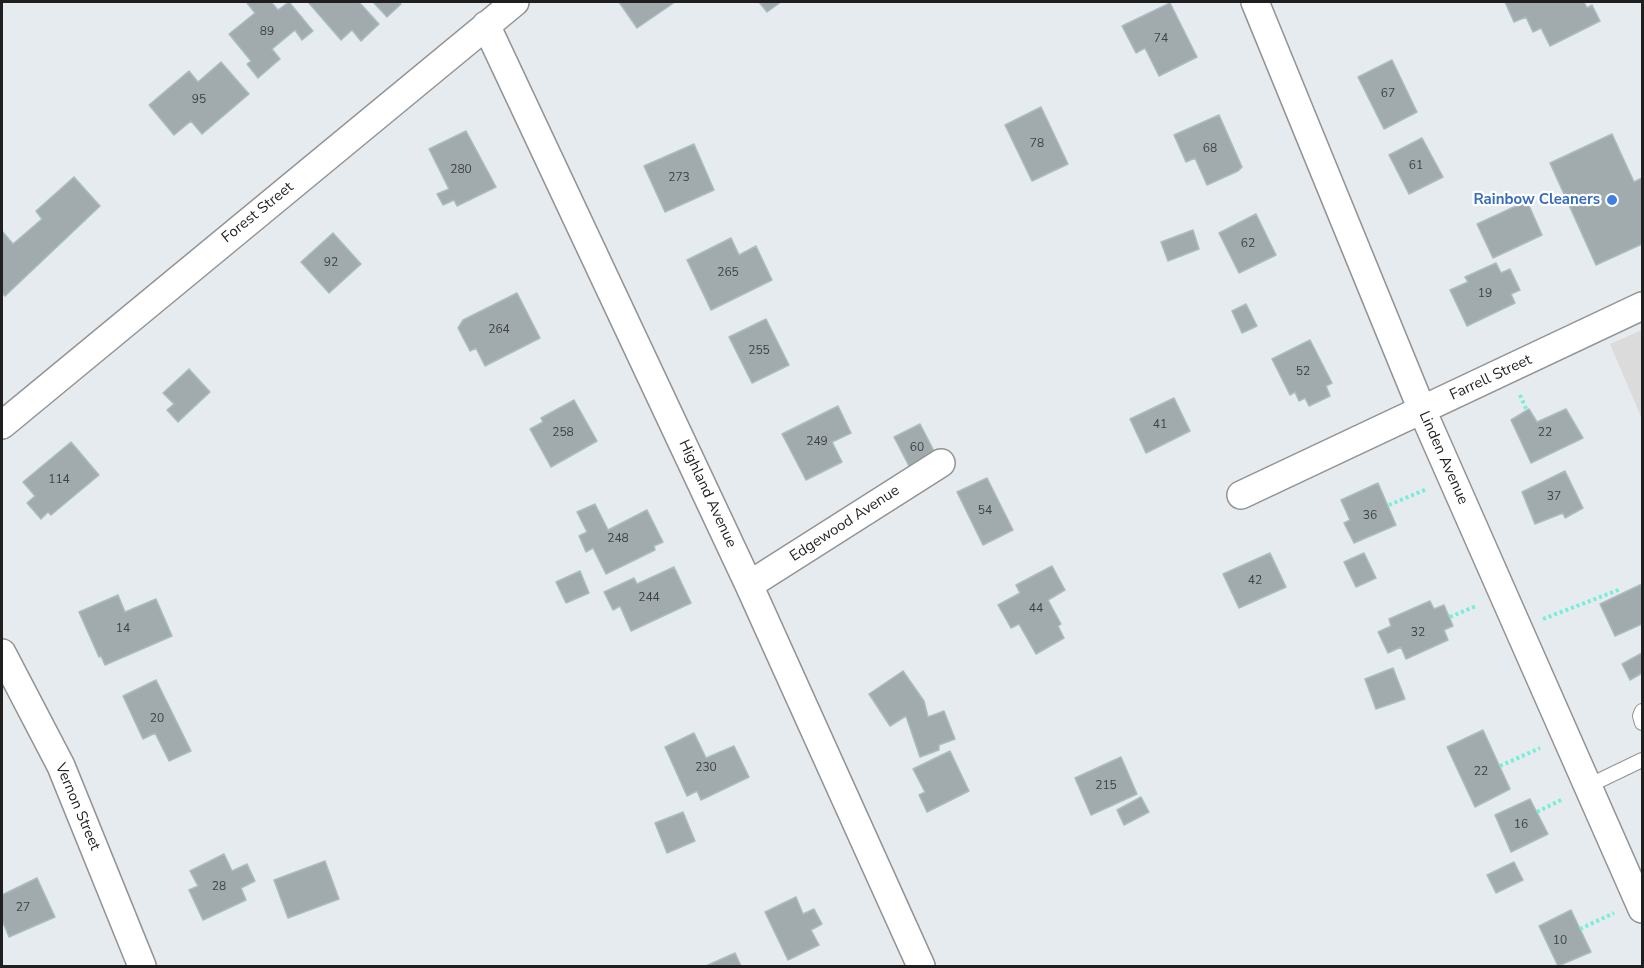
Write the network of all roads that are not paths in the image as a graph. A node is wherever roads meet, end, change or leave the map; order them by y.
1 (515, 2) edge
2 (1255, 2) edge
3 (486, 25) junction
4 (1642, 306) edge
5 (1422, 410) junction
6 (2, 425) edge
7 (941, 463) dead end
8 (1241, 495) dead end
9 (749, 585) junction
10 (2, 653) edge
11 (1642, 711) edge
12 (1642, 723) edge
13 (1642, 760) edge
14 (1588, 786) junction
15 (1641, 905) edge
16 (142, 966) edge
17 (921, 966) edge

1 - 3 street, Forest Street
2 - 5 street, Linden Avenue
3 - 6 street, Forest Street
3 - 9 street, Highland Avenue
4 - 5 street, Farrell Street
5 - 8 street, Farrell Street
5 - 14 street, Linden Avenue
7 - 9 street, Edgewood Avenue
9 - 17 street, Highland Avenue
10 - 16 street, Vernon Street
11 - 12 lane
13 - 14 lane
14 - 15 street, Linden Avenue

